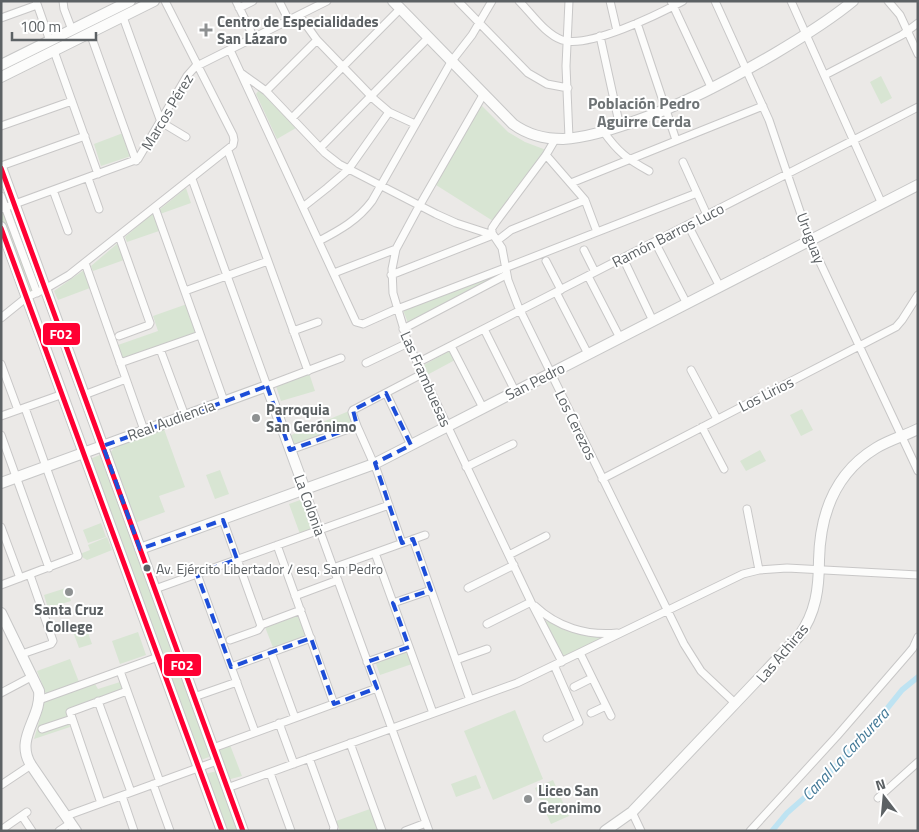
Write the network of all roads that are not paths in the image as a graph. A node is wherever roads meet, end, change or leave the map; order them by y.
1 (58, 1) edge
2 (130, 1) edge
3 (154, 1) edge
4 (165, 1) edge
5 (253, 1) edge
6 (279, 1) edge
7 (458, 1) edge
8 (492, 1) edge
9 (520, 1) edge
10 (569, 1) edge
11 (610, 1) edge
12 (683, 1) edge
13 (715, 1) edge
14 (791, 1) edge
15 (888, 1) edge
16 (325, 2) edge
17 (851, 2) edge
18 (36, 3) edge
19 (672, 4) edge
20 (64, 5) edge
21 (238, 5) edge
22 (397, 5) edge
23 (299, 16) junction
24 (123, 17) junction
25 (1, 18) edge
26 (289, 21) junction
27 (637, 23) junction
28 (918, 23) edge
29 (479, 24) junction
30 (72, 30) junction
31 (617, 31) junction
32 (908, 31) junction
33 (90, 33) junction
34 (806, 35) junction
35 (600, 36) junction
36 (254, 38) junction
37 (428, 38) junction
38 (317, 40) junction
39 (567, 42) junction
40 (52, 46) junction
41 (230, 50) junction
42 (918, 54) edge
43 (451, 62) junction
44 (1, 65) edge
45 (198, 66) junction
46 (343, 67) junction
47 (746, 70) junction
48 (240, 72) junction
49 (825, 75) junction
50 (1, 77) edge
51 (568, 88) junction
52 (712, 89) junction
53 (266, 91) junction
54 (483, 95) junction
55 (370, 96) junction
56 (72, 101) junction
57 (763, 106) junction
58 (918, 107) edge
59 (666, 111) junction
60 (389, 112) junction
61 (292, 118) junction
62 (161, 122) junction
63 (415, 124) junction
64 (1, 126) edge
65 (620, 127) junction
66 (603, 131) junction
67 (84, 136) junction
68 (186, 137) dead end
69 (556, 138) junction
70 (569, 138) junction
71 (854, 139) junction
72 (676, 140) junction
73 (320, 148) junction
74 (228, 151) junction
75 (546, 155) junction
76 (628, 160) junction
77 (136, 161) junction
78 (683, 162) dead end
79 (1, 166) edge
80 (348, 170) junction
81 (649, 171) dead end
82 (98, 174) junction
83 (788, 174) junction
84 (88, 178) junction
85 (192, 179) junction
86 (571, 183) junction
87 (918, 185) edge
88 (380, 186) junction
89 (53, 190) junction
90 (697, 193) junction
91 (1, 196) edge
92 (585, 200) junction
93 (882, 204) junction
94 (419, 206) junction
95 (7, 207) edge
96 (303, 207) junction
97 (155, 208) junction
98 (99, 209) dead end
99 (707, 215) junction
100 (688, 225) junction
101 (1, 227) edge
102 (68, 231) dead end
103 (597, 232) junction
104 (119, 236) junction
105 (495, 238) junction
106 (810, 241) junction
107 (319, 242) junction
108 (655, 242) junction
109 (396, 250) junction
110 (584, 250) dead end
111 (623, 258) junction
112 (546, 261) dead end
113 (268, 262) junction
114 (84, 263) junction
115 (506, 271) junction
116 (334, 272) junction
117 (592, 274) junction
118 (391, 275) junction
119 (227, 276) junction
120 (720, 287) junction
121 (185, 291) junction
122 (559, 291) junction
123 (36, 293) junction
124 (918, 295) edge
125 (687, 304) junction
126 (397, 310) junction
127 (520, 311) junction
128 (1, 318) edge
129 (653, 321) junction
130 (318, 322) dead end
131 (402, 329) junction
132 (484, 329) junction
133 (293, 331) junction
134 (200, 334) junction
135 (119, 336) dead end
136 (620, 338) junction
137 (408, 343) junction
138 (450, 346) junction
139 (859, 346) junction
140 (160, 349) junction
141 (588, 354) junction
142 (341, 358) dead end
143 (120, 363) junction
144 (366, 363) dead end
145 (417, 363) junction
146 (1, 364) edge
147 (691, 370) dead end
148 (308, 371) junction
149 (551, 373) junction
150 (422, 374) junction
151 (126, 379) junction
152 (267, 386) junction
153 (516, 392) junction
154 (386, 393) junction
155 (63, 394) junction
156 (84, 395) junction
157 (224, 401) junction
158 (483, 408) junction
159 (21, 409) junction
160 (1, 416) edge
161 (185, 416) junction
162 (717, 419) junction
163 (357, 426) junction
164 (447, 427) junction
165 (702, 427) junction
166 (918, 429) edge
167 (144, 430) junction
168 (1, 435) edge
169 (902, 437) junction
170 (513, 444) dead end
171 (411, 445) junction
172 (103, 446) junction
173 (290, 450) junction
174 (84, 452) junction
175 (374, 464) junction
176 (46, 466) junction
177 (466, 467) junction
178 (724, 468) dead end
179 (918, 471) edge
180 (16, 477) junction
181 (602, 479) junction
182 (1, 483) edge
183 (304, 490) junction
184 (389, 504) junction
185 (748, 509) dead end
186 (223, 520) junction
187 (1, 527) edge
188 (319, 530) junction
189 (426, 534) dead end
190 (546, 536) dead end
191 (413, 539) junction
192 (402, 543) junction
193 (277, 545) junction
194 (140, 550) junction
195 (375, 553) junction
196 (509, 555) junction
197 (237, 560) junction
198 (514, 565) junction
199 (49, 568) junction
200 (333, 568) junction
201 (819, 569) junction
202 (759, 570) junction
203 (197, 574) junction
204 (30, 575) junction
205 (918, 575) edge
206 (20, 578) junction
207 (338, 580) junction
208 (1, 585) edge
209 (468, 588) dead end
210 (155, 589) junction
211 (431, 590) junction
212 (295, 596) junction
213 (531, 602) junction
214 (393, 603) junction
215 (301, 610) junction
216 (667, 610) junction
217 (1, 613) edge
218 (487, 624) dead end
219 (261, 625) junction
220 (624, 631) junction
221 (918, 637) edge
222 (311, 638) junction
223 (230, 640) dead end
224 (409, 647) junction
225 (487, 649) dead end
226 (271, 652) junction
227 (580, 653) junction
228 (22, 654) junction
229 (158, 657) junction
230 (456, 660) junction
231 (367, 662) junction
232 (562, 662) junction
233 (554, 666) junction
234 (231, 667) junction
235 (120, 671) junction
236 (33, 676) junction
237 (592, 678) junction
238 (237, 682) junction
239 (574, 687) dead end
240 (377, 688) junction
241 (127, 691) junction
242 (1, 693) edge
243 (194, 697) junction
244 (39, 700) junction
245 (470, 700) junction
246 (98, 701) junction
247 (334, 704) junction
248 (736, 704) junction
249 (606, 706) junction
250 (433, 713) junction
251 (590, 713) dead end
252 (71, 716) junction
253 (611, 716) dead end
254 (295, 718) junction
255 (279, 724) junction
256 (391, 728) junction
257 (42, 729) dead end
258 (255, 732) junction
259 (548, 738) dead end
260 (350, 743) junction
261 (212, 748) junction
262 (309, 758) junction
263 (217, 761) junction
264 (918, 762) edge
265 (294, 764) junction
266 (30, 765) junction
267 (199, 768) junction
268 (270, 772) junction
269 (157, 783) junction
270 (1, 785) edge
271 (227, 788) junction
272 (131, 792) junction
273 (122, 796) junction
274 (878, 798) dead end
275 (101, 803) junction
276 (632, 812) junction
277 (71, 823) edge
278 (427, 827) edge
279 (10, 828) edge
280 (1, 830) edge
281 (32, 831) edge
282 (59, 831) edge
283 (134, 831) edge
284 (170, 831) edge
285 (222, 831) edge
286 (243, 831) edge
287 (291, 831) edge
288 (333, 831) edge
289 (382, 831) edge
290 (405, 831) edge
291 (605, 831) edge
292 (642, 831) edge
293 (750, 831) edge

1 - 20 street
2 - 30 street
3 - 24 street
4 - 45 street
5 - 21 street
6 - 26 street
7 - 29 street
8 - 29 street
9 - 39 street
10 - 39 street
11 - 31 street
12 - 19 street
13 - 47 street, Uruguay
14 - 34 street
15 - 32 street
16 - 23 street, Marcos Pérez
17 - 34 street
18 - 25 street
18 - 40 street
19 - 27 street
19 - 52 street
20 - 30 street
21 - 36 street
22 - 37 street
22 - 46 street
23 - 26 street, Marcos Pérez
23 - 38 street
24 - 33 street
24 - 62 street
26 - 36 street, Marcos Pérez
27 - 31 street
27 - 59 street
28 - 32 street
29 - 43 street
29 - 51 street
30 - 40 street
31 - 35 street
32 - 42 street
32 - 49 street
33 - 40 street
33 - 77 street
34 - 47 street
34 - 49 street
35 - 39 street
35 - 65 street
36 - 41 street, Marcos Pérez
37 - 43 street
37 - 55 street
38 - 46 street
38 - 53 street
39 - 51 street
40 - 44 street
40 - 50 street
40 - 56 street
41 - 45 street, Marcos Pérez
41 - 48 street
43 - 54 street
43 - 63 street
45 - 62 street, Marcos Pérez
45 - 74 street
46 - 55 street
46 - 61 street
47 - 52 street
47 - 57 street, Uruguay
48 - 53 street
48 - 96 street
49 - 71 street
51 - 70 street
52 - 59 street
53 - 61 street
54 - 69 street
54 - 94 street, Las Frambuesas
55 - 60 street
55 - 73 street
56 - 64 street
56 - 67 street
57 - 72 street
57 - 83 street, Uruguay
58 - 71 street, Ramón Barros Luco
59 - 65 street
59 - 72 street
60 - 63 street
60 - 80 street
61 - 73 street
62 - 68 street
62 - 77 street, Marcos Pérez
63 - 88 street
65 - 66 street
66 - 70 street
66 - 76 street
67 - 79 street
67 - 82 street
69 - 70 street
69 - 75 street
71 - 83 street, Ramón Barros Luco
71 - 93 street
72 - 76 street
73 - 80 street
74 - 85 street
74 - 113 street
75 - 86 street
75 - 105 street
76 - 81 street
76 - 86 street
77 - 82 street, Marcos Pérez
78 - 90 street
79 - 95 street
80 - 88 street
80 - 96 street
82 - 84 street, Marcos Pérez
83 - 99 street, Ramón Barros Luco
83 - 106 street, Uruguay
84 - 89 street, Marcos Pérez
84 - 98 street
85 - 97 street
85 - 119 street, La Colonia
86 - 92 street
87 - 93 street, San Pedro
88 - 94 street
88 - 107 street
89 - 95 street, Marcos Pérez
89 - 102 street
90 - 99 street
90 - 103 street
91 - 95 street
92 - 103 street
92 - 105 street
93 - 106 street, San Pedro
94 - 105 street
94 - 109 street, Las Frambuesas
95 - 123 street
96 - 107 street
97 - 104 street
97 - 121 street
99 - 100 street, Ramón Barros Luco
100 - 108 street, Ramón Barros Luco
100 - 120 street
101 - 123 street
103 - 115 street
104 - 114 street
104 - 135 street
105 - 115 street, Los Cerezos
105 - 118 street
106 - 120 street, San Pedro
106 - 139 street, Uruguay
107 - 116 street
108 - 111 street, Ramón Barros Luco
108 - 125 street
109 - 116 street
109 - 118 street, Las Frambuesas
110 - 117 street
111 - 117 street, Ramón Barros Luco
111 - 129 street
112 - 122 street
113 - 119 street
113 - 133 street
114 - 123 street
114 - 143 street
115 - 126 street
115 - 127 street, Los Cerezos
115 - 131 street
116 - 126 street
117 - 122 street, Ramón Barros Luco
117 - 136 street
118 - 126 street, Las Frambuesas
119 - 121 street
119 - 152 street, La Colonia
120 - 125 street, San Pedro
121 - 134 street
122 - 127 street, Ramón Barros Luco
122 - 141 street
123 - 128 street
123 - 155 street
123 - 156 street
124 - 139 street, Los Lirios
125 - 129 street, San Pedro
126 - 131 street, Las Frambuesas
127 - 132 street, Ramón Barros Luco
127 - 149 street, Los Cerezos
129 - 136 street, San Pedro
130 - 133 street
131 - 137 street, Las Frambuesas
132 - 138 street, Ramón Barros Luco
132 - 153 street
133 - 148 street
134 - 140 street
134 - 157 street
136 - 141 street, San Pedro
137 - 144 street
137 - 145 street, Las Frambuesas
138 - 145 street, Ramón Barros Luco
138 - 158 street
139 - 162 street, Los Lirios
139 - 169 street, Uruguay
140 - 143 street
140 - 161 street
141 - 149 street, San Pedro
142 - 148 street, Real Audiencia
143 - 151 street
145 - 150 street, Las Frambuesas
146 - 159 street
147 - 162 street
148 - 152 street, Real Audiencia
149 - 153 street, San Pedro
149 - 181 street, Los Cerezos
150 - 154 street
150 - 164 street, Las Frambuesas
151 - 156 street
151 - 167 street
152 - 157 street, Real Audiencia
152 - 173 street, La Colonia
153 - 158 street, San Pedro
154 - 163 street
154 - 171 street
155 - 159 street
155 - 174 street
156 - 172 street
157 - 161 street, Real Audiencia
158 - 164 street, San Pedro
159 - 160 street
159 - 176 street
161 - 167 street, Real Audiencia
162 - 165 street, Los Lirios
163 - 173 street
163 - 175 street
164 - 171 street, San Pedro
164 - 177 street, Las Frambuesas
165 - 178 street
165 - 181 street, Los Lirios
166 - 169 street, Las Achiras
167 - 172 street, Real Audiencia
168 - 180 street
169 - 179 street, Uruguay
169 - 201 street, Las Achiras
170 - 177 street
171 - 175 street, San Pedro
172 - 174 street, Real Audiencia
172 - 194 street
173 - 183 street, La Colonia
174 - 176 street, Real Audiencia
174 - 229 street
175 - 183 street, San Pedro
175 - 184 street
176 - 180 street, Real Audiencia
176 - 199 street
177 - 196 street, Las Frambuesas
180 - 182 street, Real Audiencia
180 - 199 street
181 - 216 street, Los Cerezos
183 - 186 street, San Pedro
183 - 188 street, La Colonia
184 - 188 street
184 - 192 street
185 - 202 street
186 - 194 street, San Pedro
186 - 197 street
187 - 206 street
188 - 193 street
188 - 200 street, La Colonia
189 - 191 street
190 - 196 street
191 - 192 street
191 - 211 street
192 - 195 street
193 - 197 street
193 - 212 street
194 - 210 street
195 - 200 street
195 - 214 street
196 - 198 street, Las Frambuesas
197 - 203 street
197 - 219 street
198 - 209 street
198 - 213 street, Las Frambuesas
199 - 204 street
200 - 207 street, La Colonia
201 - 202 street
201 - 205 street
201 - 248 street, Las Achiras
202 - 216 street
203 - 210 street
203 - 234 street
204 - 206 street
204 - 228 street
206 - 208 street
207 - 212 street
207 - 231 street, La Colonia
210 - 243 street
211 - 214 street
211 - 230 street
212 - 215 street
213 - 218 street
213 - 220 street
213 - 232 street, Las Frambuesas
214 - 224 street
215 - 219 street
215 - 222 street
216 - 220 street
216 - 248 street, Los Cerezos
217 - 228 street
219 - 223 street
220 - 227 street
221 - 293 street
222 - 226 street
222 - 247 street
224 - 231 street
224 - 250 street
225 - 230 street
226 - 234 street
226 - 254 street
227 - 232 street
227 - 237 street
228 - 236 street
229 - 235 street
229 - 267 street
230 - 245 street
231 - 240 street, La Colonia
232 - 233 street
233 - 245 street
233 - 259 street
234 - 238 street
235 - 241 street
235 - 244 street
236 - 242 street
236 - 244 street
237 - 239 street
237 - 249 street
238 - 243 street
238 - 258 street
240 - 247 street
240 - 256 street, La Colonia
241 - 246 street
241 - 269 street
243 - 261 street
244 - 266 street
245 - 250 street
246 - 252 street
246 - 272 street
247 - 254 street
248 - 276 street, Las Achiras
249 - 251 street
249 - 253 street
250 - 256 street
252 - 257 street
252 - 275 street
254 - 255 street
255 - 258 street
255 - 265 street
256 - 260 street
256 - 278 street, La Colonia
258 - 261 street
260 - 262 street
260 - 289 street
261 - 263 street
262 - 265 street
262 - 288 street
263 - 267 street
263 - 271 street
264 - 274 street
265 - 268 street
266 - 270 street
266 - 277 street
267 - 269 street
267 - 285 street
268 - 271 street
268 - 287 street
269 - 272 street
269 - 284 street
271 - 286 street
272 - 273 street
273 - 275 street
273 - 283 street
275 - 277 street
276 - 291 street, Las Achiras
276 - 292 street
277 - 282 street
278 - 290 street
279 - 280 street
279 - 281 street

